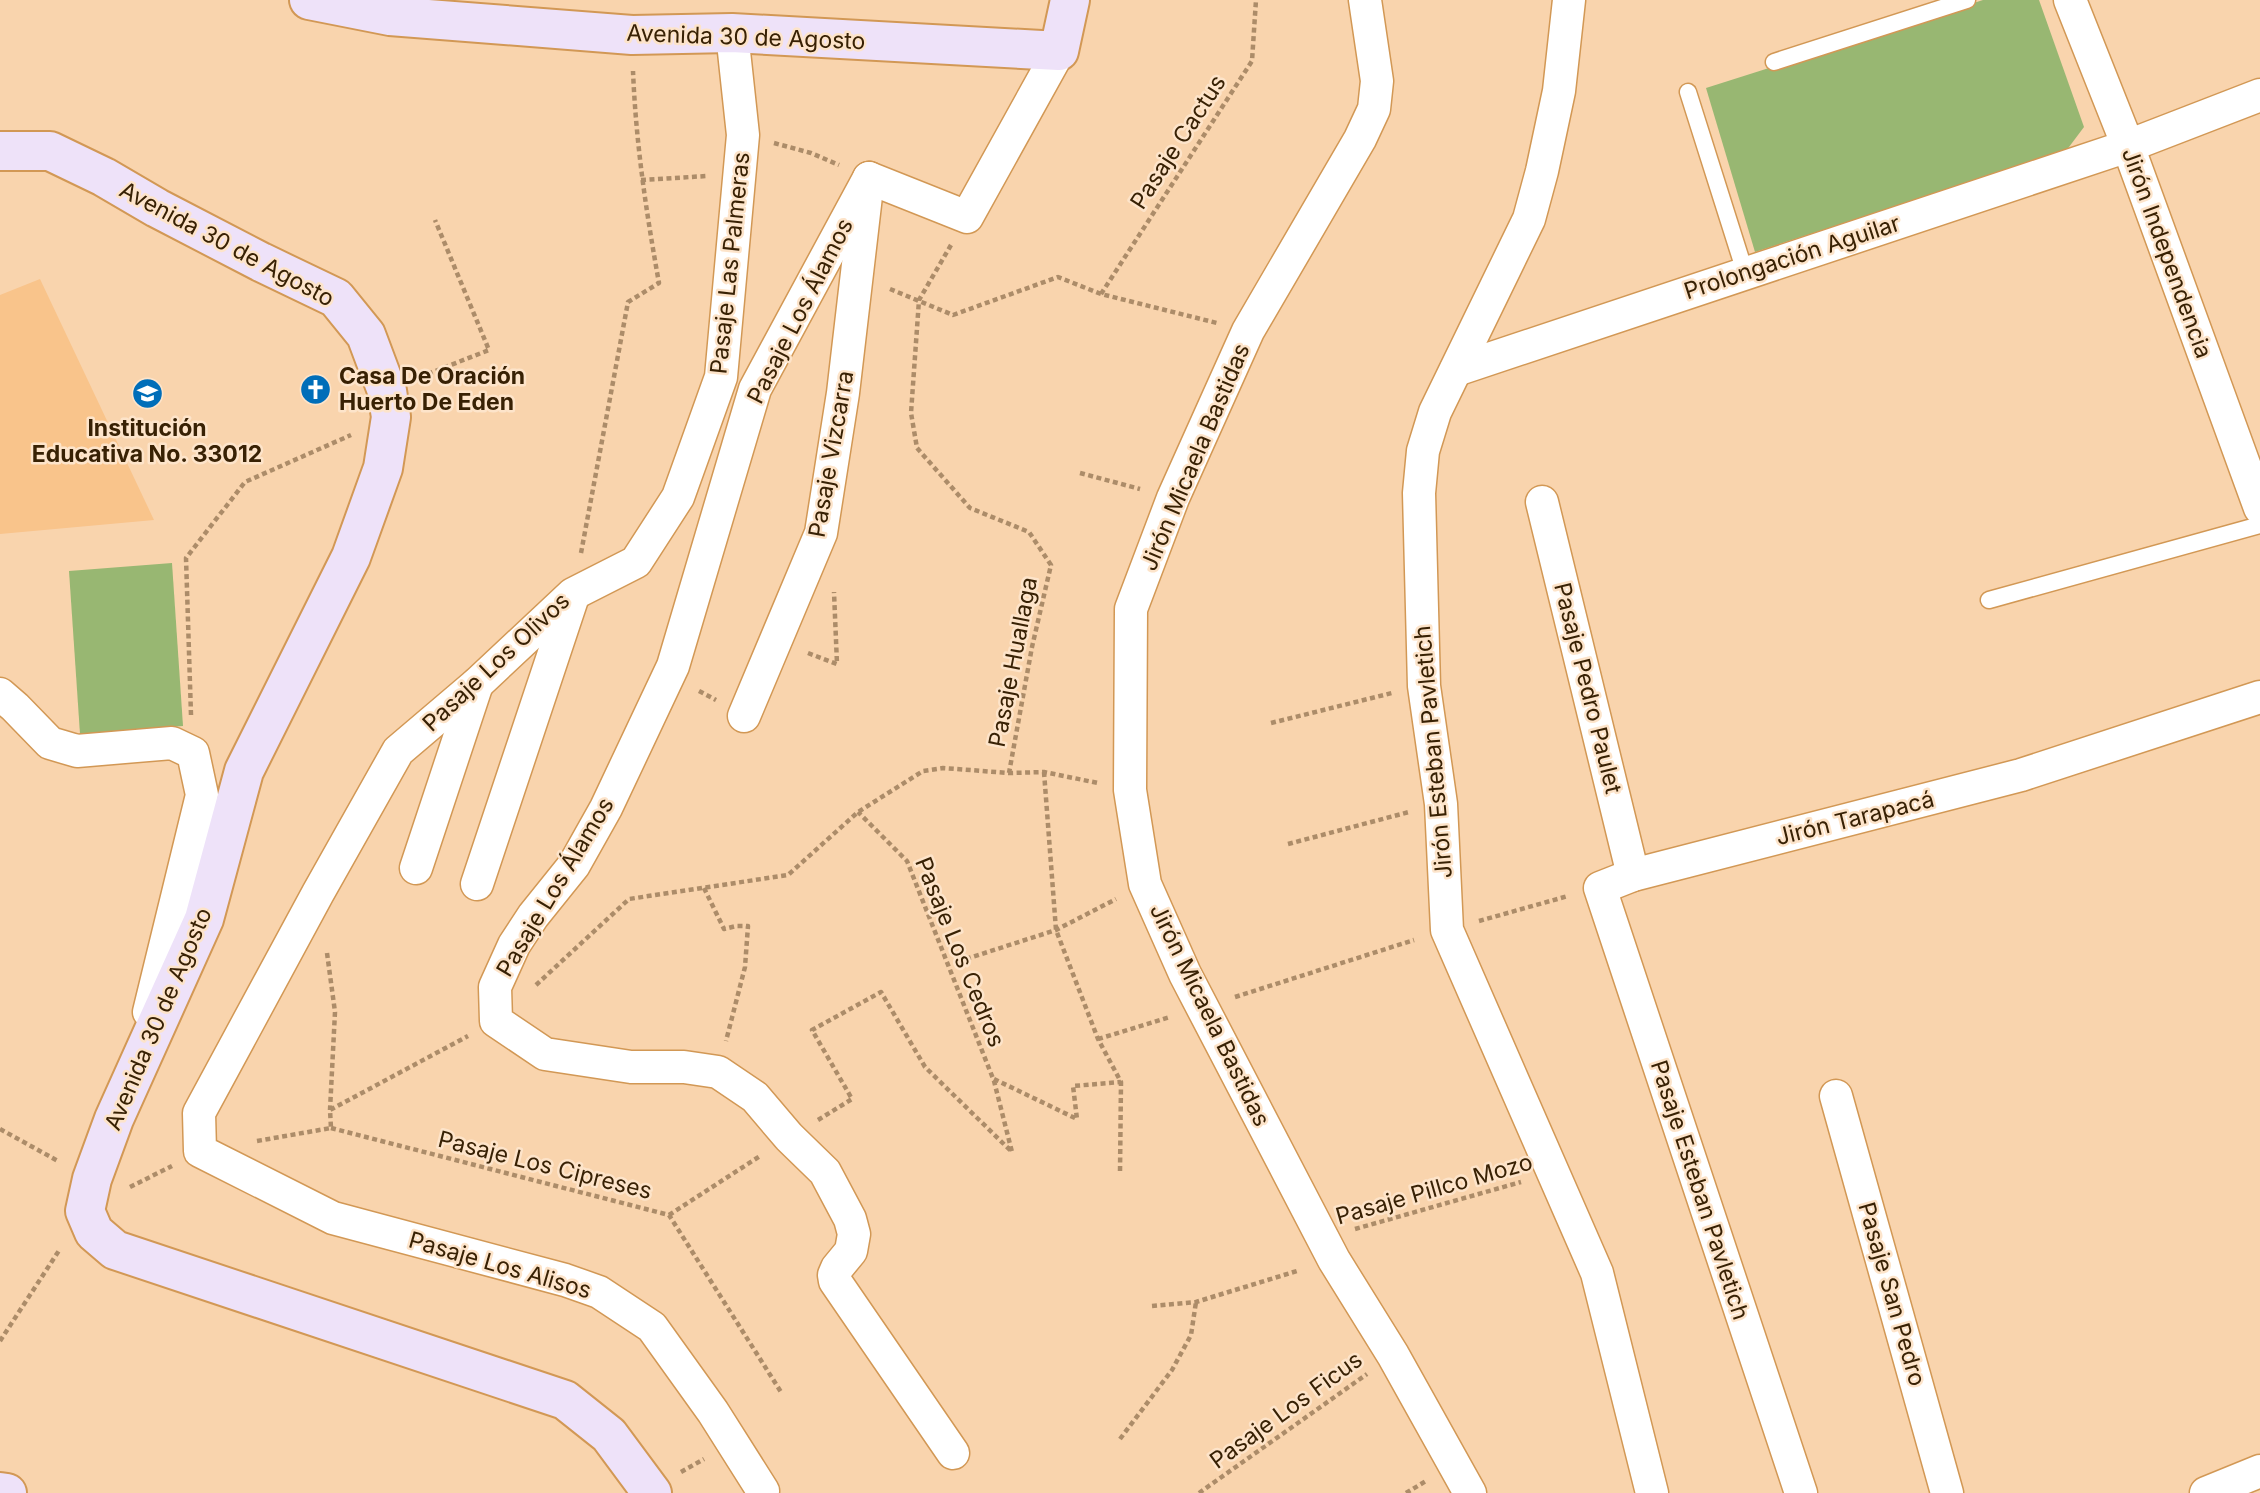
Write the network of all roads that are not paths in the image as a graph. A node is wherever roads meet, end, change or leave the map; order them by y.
1 (309, 0) edge
2 (1070, 0) edge
3 (1365, 0) edge
4 (1569, 0) edge
5 (1967, 0) edge
6 (2070, 0) edge
7 (732, 33) junction
8 (1059, 51) junction
9 (1774, 62) dead end
10 (1688, 93) dead end
11 (2260, 95) edge
12 (2128, 146) junction
13 (0, 151) edge
14 (869, 178) junction
15 (1745, 272) junction
16 (1456, 370) junction
17 (1542, 502) dead end
18 (2260, 508) edge
19 (2260, 525) edge
20 (573, 594) junction
21 (1989, 600) dead end
22 (478, 683) junction
23 (0, 694) edge
24 (2260, 697) edge
25 (744, 716) road end
26 (416, 868) dead end
27 (1633, 875) junction
28 (477, 884) dead end
29 (1600, 888) joint
30 (133, 1079) junction
31 (1836, 1096) dead end
32 (200, 1151) joint
33 (953, 1453) dead end
34 (2260, 1471) edge
35 (0, 1492) edge
36 (651, 1492) edge
37 (763, 1492) edge
38 (7, 1493) edge
39 (1470, 1493) edge
40 (1651, 1493) edge
41 (1801, 1493) edge
42 (1947, 1493) edge
43 (2206, 1493) edge

1 - 7 street, Avenida 30 de Agosto
2 - 8 street
3 - 39 street, Jirón Micaela Bastidas
4 - 16 street, Jirón Esteban Pavletich
5 - 9 lane
6 - 12 street, Jirón Independencia
7 - 8 street, Avenida 30 de Agosto
7 - 20 street, Pasaje Las Palmeras
8 - 14 street
10 - 15 lane
11 - 12 street, Prolongación Aguilar
12 - 15 street, Prolongación Aguilar
12 - 18 street, Jirón Independencia
13 - 30 street, Avenida 30 de Agosto
14 - 25 street, Pasaje Vizcarra
14 - 33 street, Pasaje Los Álamos
15 - 16 street, Prolongación Aguilar
16 - 40 street, Jirón Esteban Pavletich
17 - 27 street, Pasaje Pedro Paulet
19 - 21 lane
20 - 22 street, Pasaje Los Olivos
20 - 28 street
22 - 26 street
22 - 32 street, Pasaje Los Olivos
23 - 30 street
24 - 27 street, Jirón Tarapacá
27 - 29 street, Jirón Tarapacá
29 - 41 street, Pasaje Esteban Pavletich
30 - 36 street, Avenida 30 de Agosto
31 - 42 street, Pasaje San Pedro
32 - 37 street, Pasaje Los Alisos
34 - 43 street
35 - 38 street

